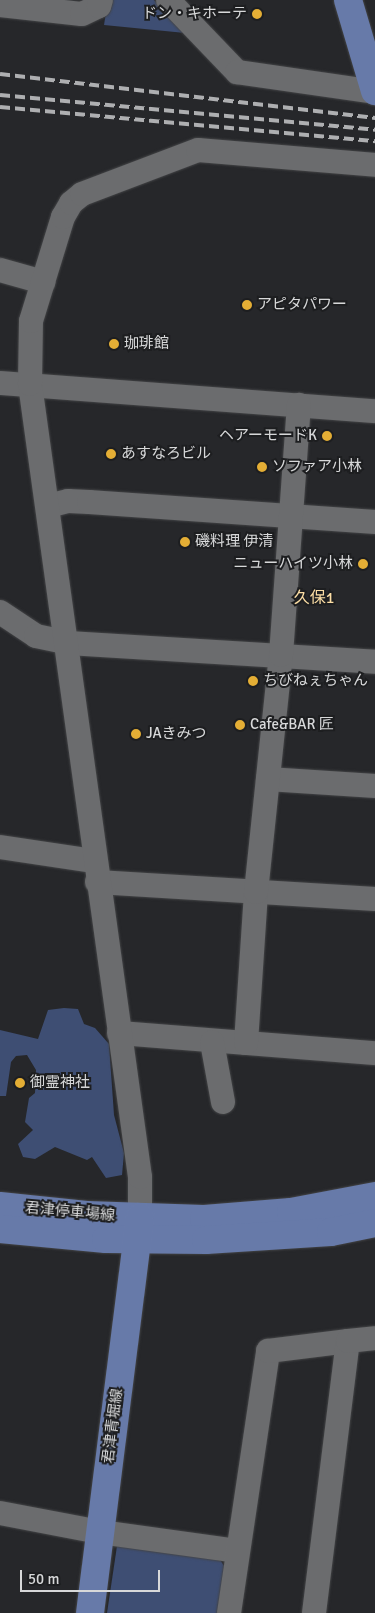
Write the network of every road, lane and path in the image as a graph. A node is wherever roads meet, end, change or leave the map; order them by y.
1 (101, 0) edge
2 (168, 0) edge
3 (348, 0) edge
4 (0, 5) edge
5 (375, 91) edge
6 (375, 166) edge
7 (0, 270) edge
8 (43, 282) junction
9 (0, 383) edge
10 (30, 384) junction
11 (299, 405) junction
12 (375, 411) edge
13 (48, 506) junction
14 (291, 516) junction
15 (375, 522) edge
16 (0, 612) edge
17 (68, 642) junction
18 (281, 655) junction
19 (375, 662) edge
20 (268, 779) junction
21 (375, 786) edge
22 (0, 847) edge
23 (95, 871) junction
24 (256, 892) junction
25 (375, 899) edge
26 (119, 1033) junction
27 (212, 1042) junction
28 (246, 1043) junction
29 (375, 1053) edge
30 (222, 1102) dead end
31 (375, 1196) edge
32 (0, 1206) edge
33 (375, 1224) edge
34 (138, 1228) junction
35 (0, 1229) edge
36 (375, 1338) edge
37 (348, 1342) junction
38 (0, 1513) edge
39 (100, 1532) junction
40 (237, 1551) junction
41 (90, 1613) edge
42 (230, 1613) edge
43 (314, 1613) edge

1 - 4 street
2 - 5 street
3 - 5 main road
6 - 8 street
7 - 8 street
8 - 10 street
9 - 10 street
10 - 11 street
10 - 13 street
11 - 12 street
11 - 14 street
13 - 14 street
13 - 17 street
14 - 15 street
14 - 18 street
16 - 17 street
17 - 18 street
17 - 23 street
18 - 19 street
18 - 20 street
20 - 21 street
20 - 24 street
22 - 23 street
23 - 24 street
23 - 26 street
24 - 25 street
24 - 28 street
26 - 27 street
26 - 34 street
27 - 28 street
27 - 30 street
28 - 29 street
31 - 34 main road
32 - 34 main road, 君津停車場線
33 - 34 main road
34 - 35 main road, 君津停車場線
34 - 39 main road, 君津青堀線
36 - 37 street
37 - 40 street
37 - 43 street
38 - 39 street
39 - 40 street
39 - 41 main road, 君津青堀線
40 - 42 street

